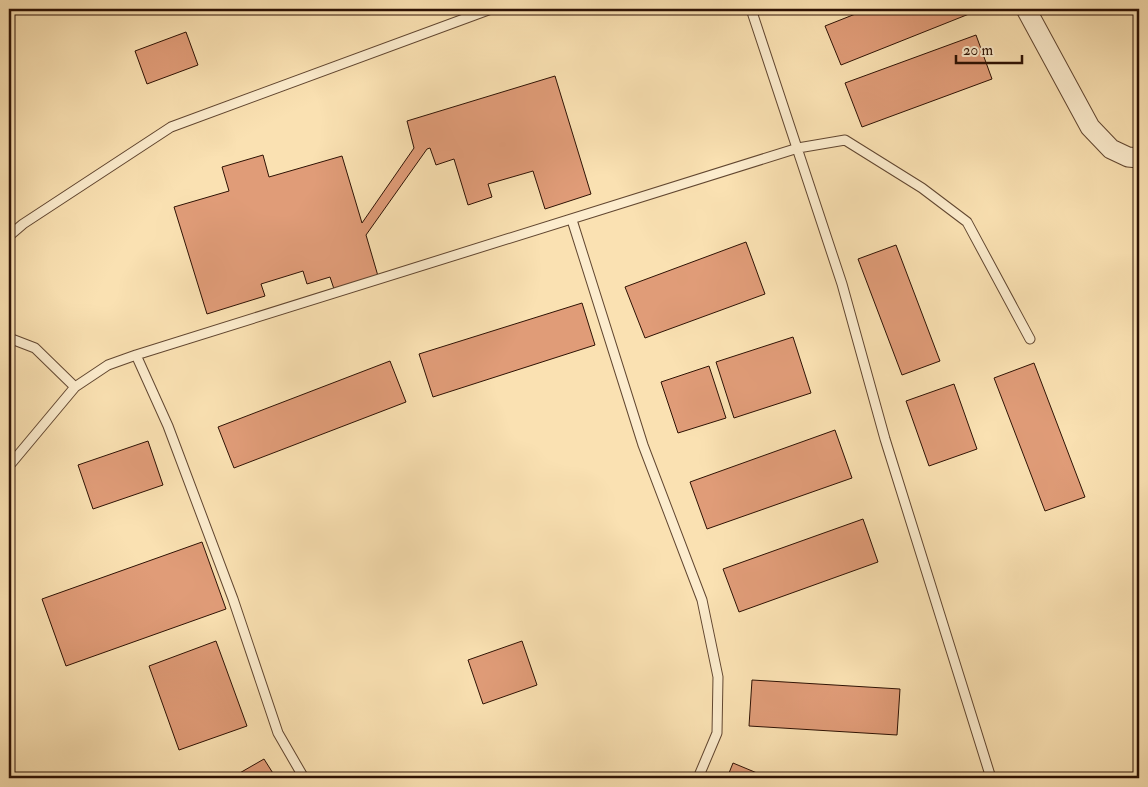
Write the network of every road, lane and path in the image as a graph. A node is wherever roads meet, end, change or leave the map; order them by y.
1 (491, 9) edge
2 (751, 9) edge
3 (1026, 9) edge
4 (798, 148) junction
5 (1139, 158) edge
6 (572, 220) junction
7 (9, 236) edge
8 (9, 338) edge
9 (1030, 339) dead end
10 (136, 355) junction
11 (75, 387) junction
12 (9, 466) edge
13 (304, 778) edge
14 (698, 778) edge
15 (991, 778) edge

1 - 7 lane
2 - 4 lane
3 - 5 street
4 - 6 lane
4 - 9 lane
4 - 15 lane
6 - 10 lane
6 - 14 lane
8 - 11 lane
10 - 11 lane
10 - 13 lane
11 - 12 lane

